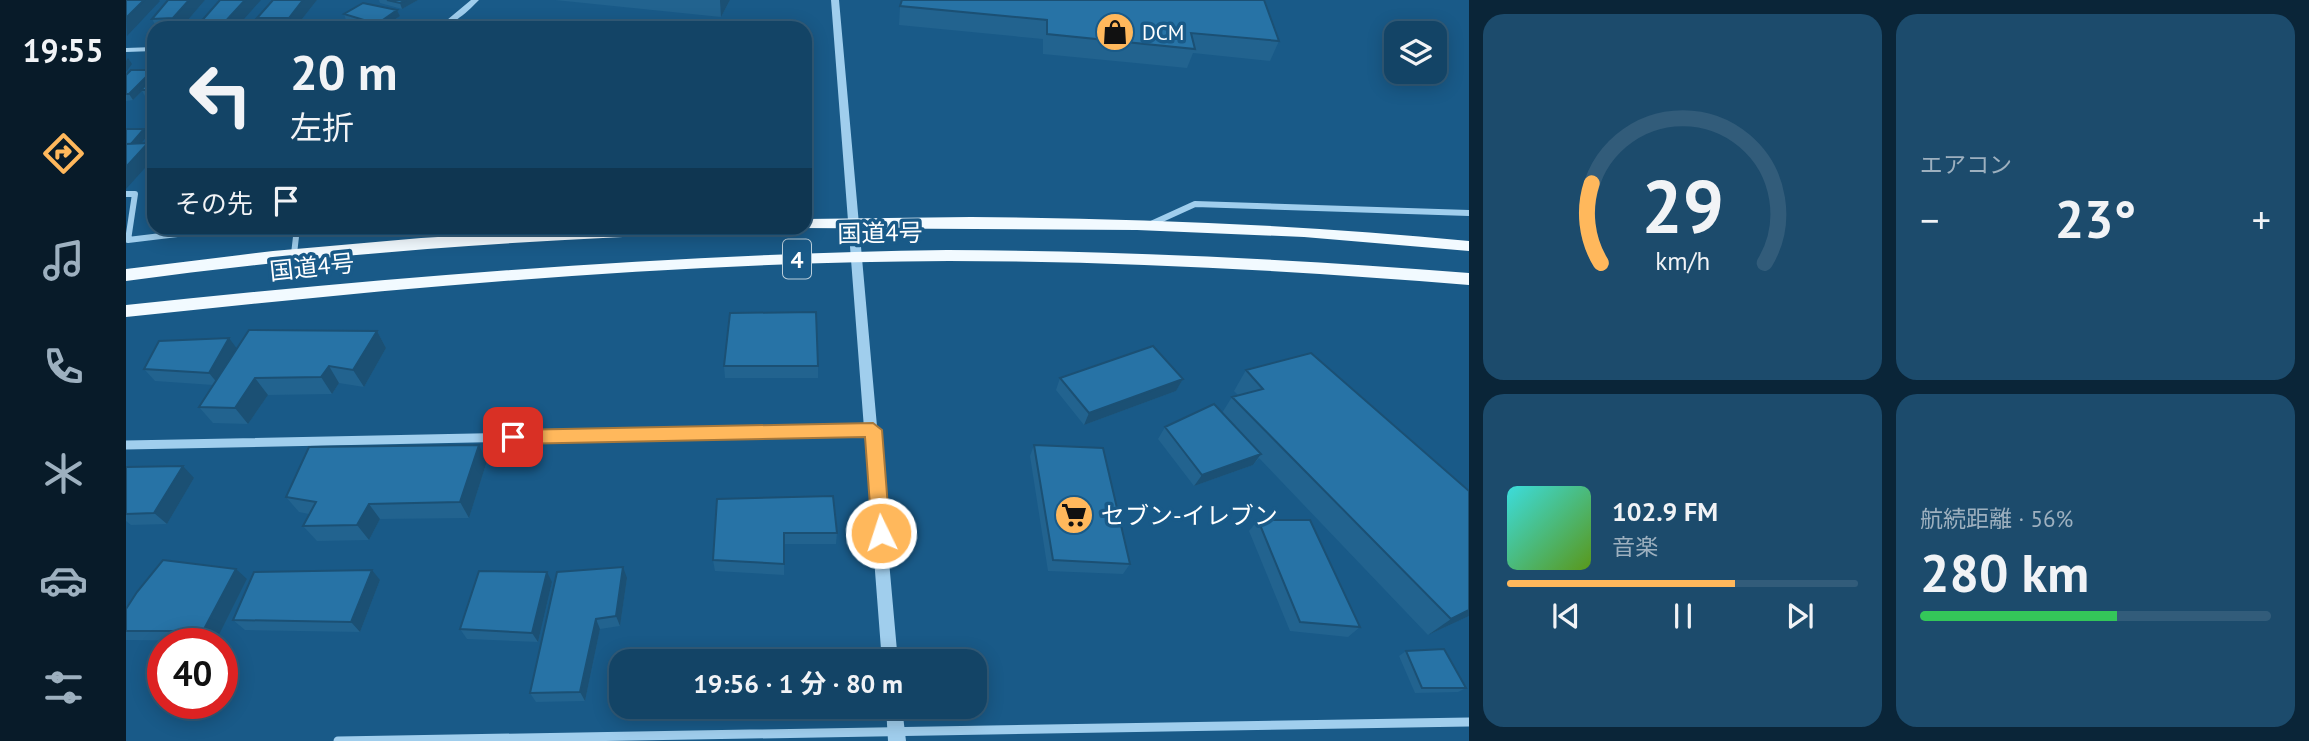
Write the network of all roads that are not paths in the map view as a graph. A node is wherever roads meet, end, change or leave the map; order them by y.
1 (475, 0) edge
2 (835, 0) edge
3 (451, 21) edge
4 (147, 49) edge
5 (126, 50) edge
6 (126, 194) edge
7 (1469, 213) edge
8 (852, 223) junction
9 (812, 224) edge
10 (1147, 225) junction
11 (169, 235) edge
12 (296, 235) edge
13 (509, 235) edge
14 (1469, 246) edge
15 (294, 254) junction
16 (858, 258) junction
17 (126, 275) edge
18 (1469, 279) edge
19 (126, 311) edge
20 (873, 430) junction
21 (126, 445) edge
22 (889, 649) edge
23 (1469, 722) edge
24 (896, 736) edge
25 (338, 741) edge

1 - 3 street
2 - 8 street
4 - 5 street
6 - 11 street
7 - 10 street
8 - 9 highway, 国道4号 / 4
8 - 10 highway, 国道4号 / 4
8 - 16 street
10 - 14 highway, 国道4号 / 4
12 - 15 street
13 - 15 highway, 国道4号
15 - 17 highway, 国道4号
16 - 18 highway, 国道4号 / 4
16 - 19 highway, 国道4号 / 4
16 - 20 street
20 - 21 street
20 - 22 street
23 - 24 street
24 - 25 street

